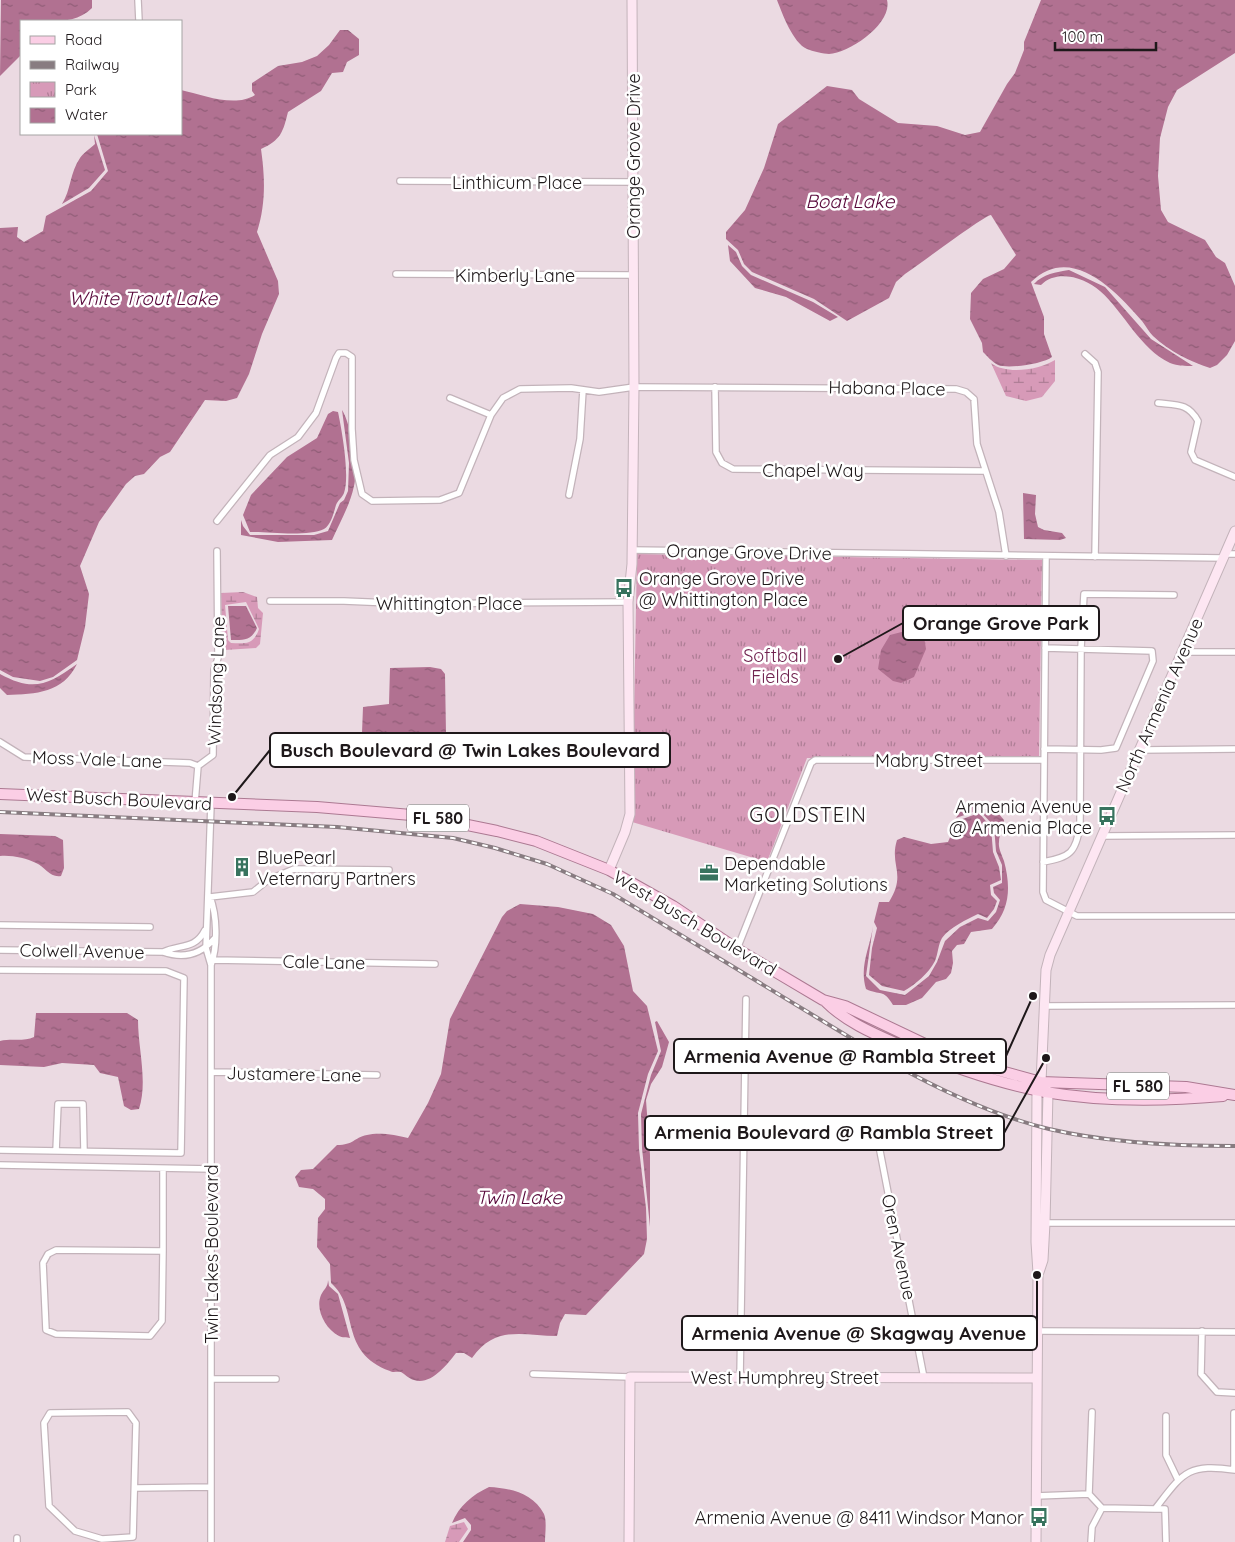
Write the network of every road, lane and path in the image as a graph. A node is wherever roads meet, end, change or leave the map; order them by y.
1 (138, 0) edge
2 (632, 0) edge
3 (139, 20) edge
4 (400, 181) dead end
5 (634, 182) junction
6 (396, 274) dead end
7 (634, 275) junction
8 (1085, 354) dead end
9 (634, 387) junction
10 (715, 387) junction
11 (583, 390) junction
12 (450, 398) dead end
13 (1158, 403) dead end
14 (491, 415) junction
15 (984, 471) junction
16 (1235, 477) edge
17 (569, 495) dead end
18 (217, 521) dead end
19 (1235, 531) edge
20 (632, 550) junction
21 (217, 551) dead end
22 (1235, 554) edge
23 (1006, 556) junction
24 (1224, 556) junction
25 (1046, 557) junction
26 (1095, 557) junction
27 (1174, 595) dead end
28 (270, 601) dead end
29 (628, 602) junction
30 (1045, 648) junction
31 (1081, 648) junction
32 (1183, 652) junction
33 (1235, 652) edge
34 (0, 742) edge
35 (1044, 749) junction
36 (1079, 749) junction
37 (1235, 749) edge
38 (1140, 750) junction
39 (1044, 760) junction
40 (198, 766) junction
41 (0, 794) edge
42 (195, 803) junction
43 (211, 804) junction
44 (1235, 835) edge
45 (1102, 836) junction
46 (1043, 862) junction
47 (389, 870) dead end
48 (609, 870) junction
49 (210, 897) junction
50 (1069, 912) junction
51 (1235, 916) edge
52 (0, 925) edge
53 (150, 927) dead end
54 (206, 928) junction
55 (214, 939) junction
56 (206, 948) junction
57 (0, 950) edge
58 (736, 950) junction
59 (163, 952) junction
60 (212, 963) junction
61 (435, 964) dead end
62 (0, 970) edge
63 (746, 999) dead end
64 (1235, 1005) edge
65 (1043, 1006) junction
66 (744, 1065) junction
67 (868, 1065) dead end
68 (212, 1072) junction
69 (377, 1075) dead end
70 (1039, 1086) junction
71 (1048, 1092) junction
72 (1235, 1095) edge
73 (878, 1146) dead end
74 (0, 1150) edge
75 (56, 1151) junction
76 (84, 1151) junction
77 (0, 1166) edge
78 (162, 1170) junction
79 (212, 1170) junction
80 (1041, 1223) junction
81 (1235, 1224) edge
82 (163, 1251) junction
83 (1038, 1331) junction
84 (1202, 1331) junction
85 (1235, 1332) edge
86 (533, 1374) dead end
87 (630, 1376) junction
88 (740, 1378) junction
89 (924, 1378) junction
90 (1036, 1378) junction
91 (211, 1379) junction
92 (276, 1379) dead end
93 (1235, 1393) edge
94 (1092, 1412) dead end
95 (1234, 1413) dead end
96 (1166, 1416) dead end
97 (1234, 1470) edge
98 (1178, 1480) junction
99 (211, 1487) junction
100 (135, 1488) junction
101 (1089, 1494) junction
102 (1036, 1496) junction
103 (1102, 1508) junction
104 (1156, 1509) junction
105 (102, 1540) edge
106 (211, 1542) edge
107 (629, 1542) edge
108 (1036, 1542) edge
109 (1091, 1542) edge
110 (1166, 1542) edge

1 - 3 street
2 - 5 street, Orange Grove Drive
4 - 5 street, Linthicum Place
5 - 7 street, Orange Grove Drive
6 - 7 street, Kimberly Lane
7 - 9 street, Orange Grove Drive
8 - 26 street
9 - 10 street, Habana Place
9 - 11 street, Habana Place
9 - 20 street, Orange Grove Drive
10 - 15 street, Habana Place
10 - 15 street, Chapel Way
11 - 14 street, Habana Place
11 - 17 street
12 - 14 street
13 - 16 street
14 - 18 street, Habana Place
15 - 23 street, Habana Place
19 - 24 street, North Armenia Avenue
20 - 23 street, Orange Grove Drive
20 - 29 street
21 - 40 street, Windsong Lane
22 - 24 street, Orange Grove Drive
23 - 25 street, Orange Grove Drive
24 - 26 street, Orange Grove Drive
24 - 32 street, North Armenia Avenue
25 - 26 street, Orange Grove Drive
25 - 30 street
27 - 31 street
28 - 29 street, Whittington Place
29 - 48 street
30 - 31 street
30 - 35 street
31 - 36 street
31 - 36 street
32 - 33 street
32 - 38 street, North Armenia Avenue
34 - 40 street, Moss Vale Lane
35 - 36 street
35 - 39 street
36 - 46 street
37 - 38 street
38 - 45 street, North Armenia Avenue
39 - 46 street
39 - 58 street, Mabry Street
40 - 42 street, Windsong Lane
41 - 42 main road, West Busch Boulevard / FL 580
42 - 43 main road, West Busch Boulevard / FL 580
43 - 48 main road, West Busch Boulevard / FL 580
43 - 49 street, Twin Lakes Boulevard
44 - 45 street
45 - 50 street, North Armenia Avenue
46 - 50 street
47 - 49 street
48 - 58 main road, West Busch Boulevard / FL 580
49 - 54 street, Twin Lakes Boulevard
49 - 55 street, Twin Lakes Boulevard
50 - 51 street
50 - 65 street, North Armenia Avenue
52 - 53 street
54 - 56 street, Twin Lakes Boulevard
54 - 59 street, Colwell Avenue
55 - 56 street
55 - 60 street, Twin Lakes Boulevard
56 - 59 street, Colwell Avenue
56 - 60 street, Twin Lakes Boulevard
57 - 59 street, Colwell Avenue
58 - 70 main road, West Busch Boulevard / FL 580
60 - 61 street, Cale Lane
60 - 68 street, Twin Lakes Boulevard
62 - 76 street
63 - 66 street
64 - 65 street
65 - 70 street, North Armenia Avenue
66 - 67 street
66 - 88 street
68 - 69 street, Justamere Lane
68 - 79 street, Twin Lakes Boulevard
70 - 71 main road, West Busch Boulevard
70 - 72 main road, West Busch Boulevard / FL 580
70 - 80 street, North Armenia Avenue
71 - 72 main road, West Busch Boulevard / FL 580
71 - 80 street, North Armenia Avenue
73 - 89 street, Oren Avenue
74 - 75 street
75 - 76 street
75 - 76 street
77 - 78 street
78 - 79 street
78 - 82 street
79 - 91 street, Twin Lakes Boulevard
80 - 81 street
80 - 83 street, North Armenia Avenue
82 - 82 street
83 - 84 street
83 - 90 street, North Armenia Avenue
84 - 85 street
84 - 93 street
86 - 87 street, West Humphrey Street
87 - 88 street, West Humphrey Street
87 - 107 street
88 - 89 street, West Humphrey Street
89 - 90 street, West Humphrey Street
90 - 102 street, North Armenia Avenue
91 - 92 street
91 - 99 street, Twin Lakes Boulevard
94 - 101 street
95 - 97 street
96 - 98 street
97 - 98 street
98 - 104 street
99 - 100 street
99 - 106 street, Twin Lakes Boulevard
100 - 105 street
100 - 105 street
101 - 102 street
101 - 103 street
102 - 108 street, North Armenia Avenue
103 - 104 street
103 - 109 street
104 - 110 street

